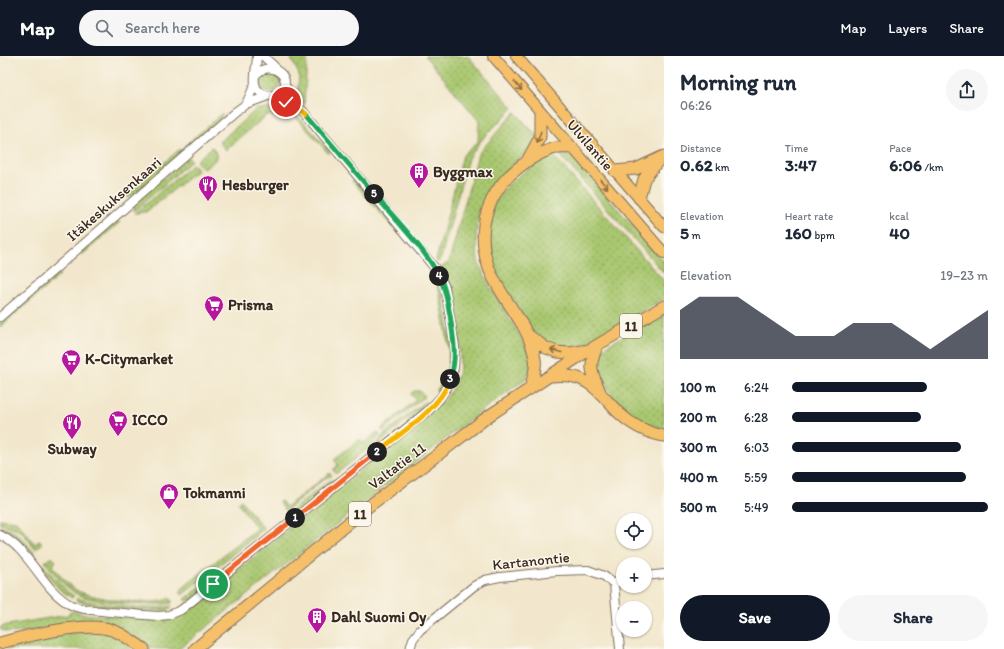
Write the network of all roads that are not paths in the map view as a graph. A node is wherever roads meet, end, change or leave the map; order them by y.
1 (257, 56) edge
2 (263, 56) edge
3 (493, 56) edge
4 (516, 56) edge
5 (274, 66) junction
6 (255, 80) junction
7 (285, 85) junction
8 (271, 96) junction
9 (246, 104) junction
10 (295, 105) junction
11 (540, 111) junction
12 (573, 148) junction
13 (662, 158) edge
14 (527, 161) junction
15 (616, 171) junction
16 (639, 198) junction
17 (664, 227) edge
18 (664, 253) edge
19 (664, 306) edge
20 (0, 316) edge
21 (528, 335) junction
22 (593, 348) junction
23 (550, 376) junction
24 (530, 389) junction
25 (601, 393) junction
26 (664, 436) edge
27 (0, 535) edge
28 (664, 574) edge
29 (652, 575) edge
30 (614, 584) joint
31 (0, 643) edge
32 (140, 648) edge
33 (195, 649) edge
34 (410, 649) edge
35 (620, 649) edge

1 - 6 street, Itäkeskuksenkaari
2 - 5 street
3 -> 11 main road, Ulvilantie
4 - 15 main road, Ulvilantie
5 - 6 street
5 - 7 street
6 - 8 street
6 - 9 street, Itäkeskuksenkaari
7 - 8 street
7 - 10 street
8 - 9 street, Itäkeskuksenkaari
8 - 10 street
9 - 20 street, Itäkeskuksenkaari
10 - 27 street
11 - 12 main road, Ulvilantie
11 -> 14 highway
12 - 14 highway
12 -> 18 main road, Ulvilantie
13 - 15 highway
13 - 16 highway
14 - 21 highway
15 - 16 main road, Ulvilantie
16 - 17 main road, Ulvilantie
19 - 22 highway, Valtatie 11 / 11
22 -> 21 highway
21 - 24 highway
22 - 23 highway, Valtatie 11 / 11
22 - 25 highway
23 - 24 highway, Valtatie 11 / 11
23 - 25 highway
24 - 33 highway, Valtatie 11 / 11
25 - 26 highway
28 - 29 street
30 - 34 street, Kartanontie
30 - 35 street
31 - 32 highway

